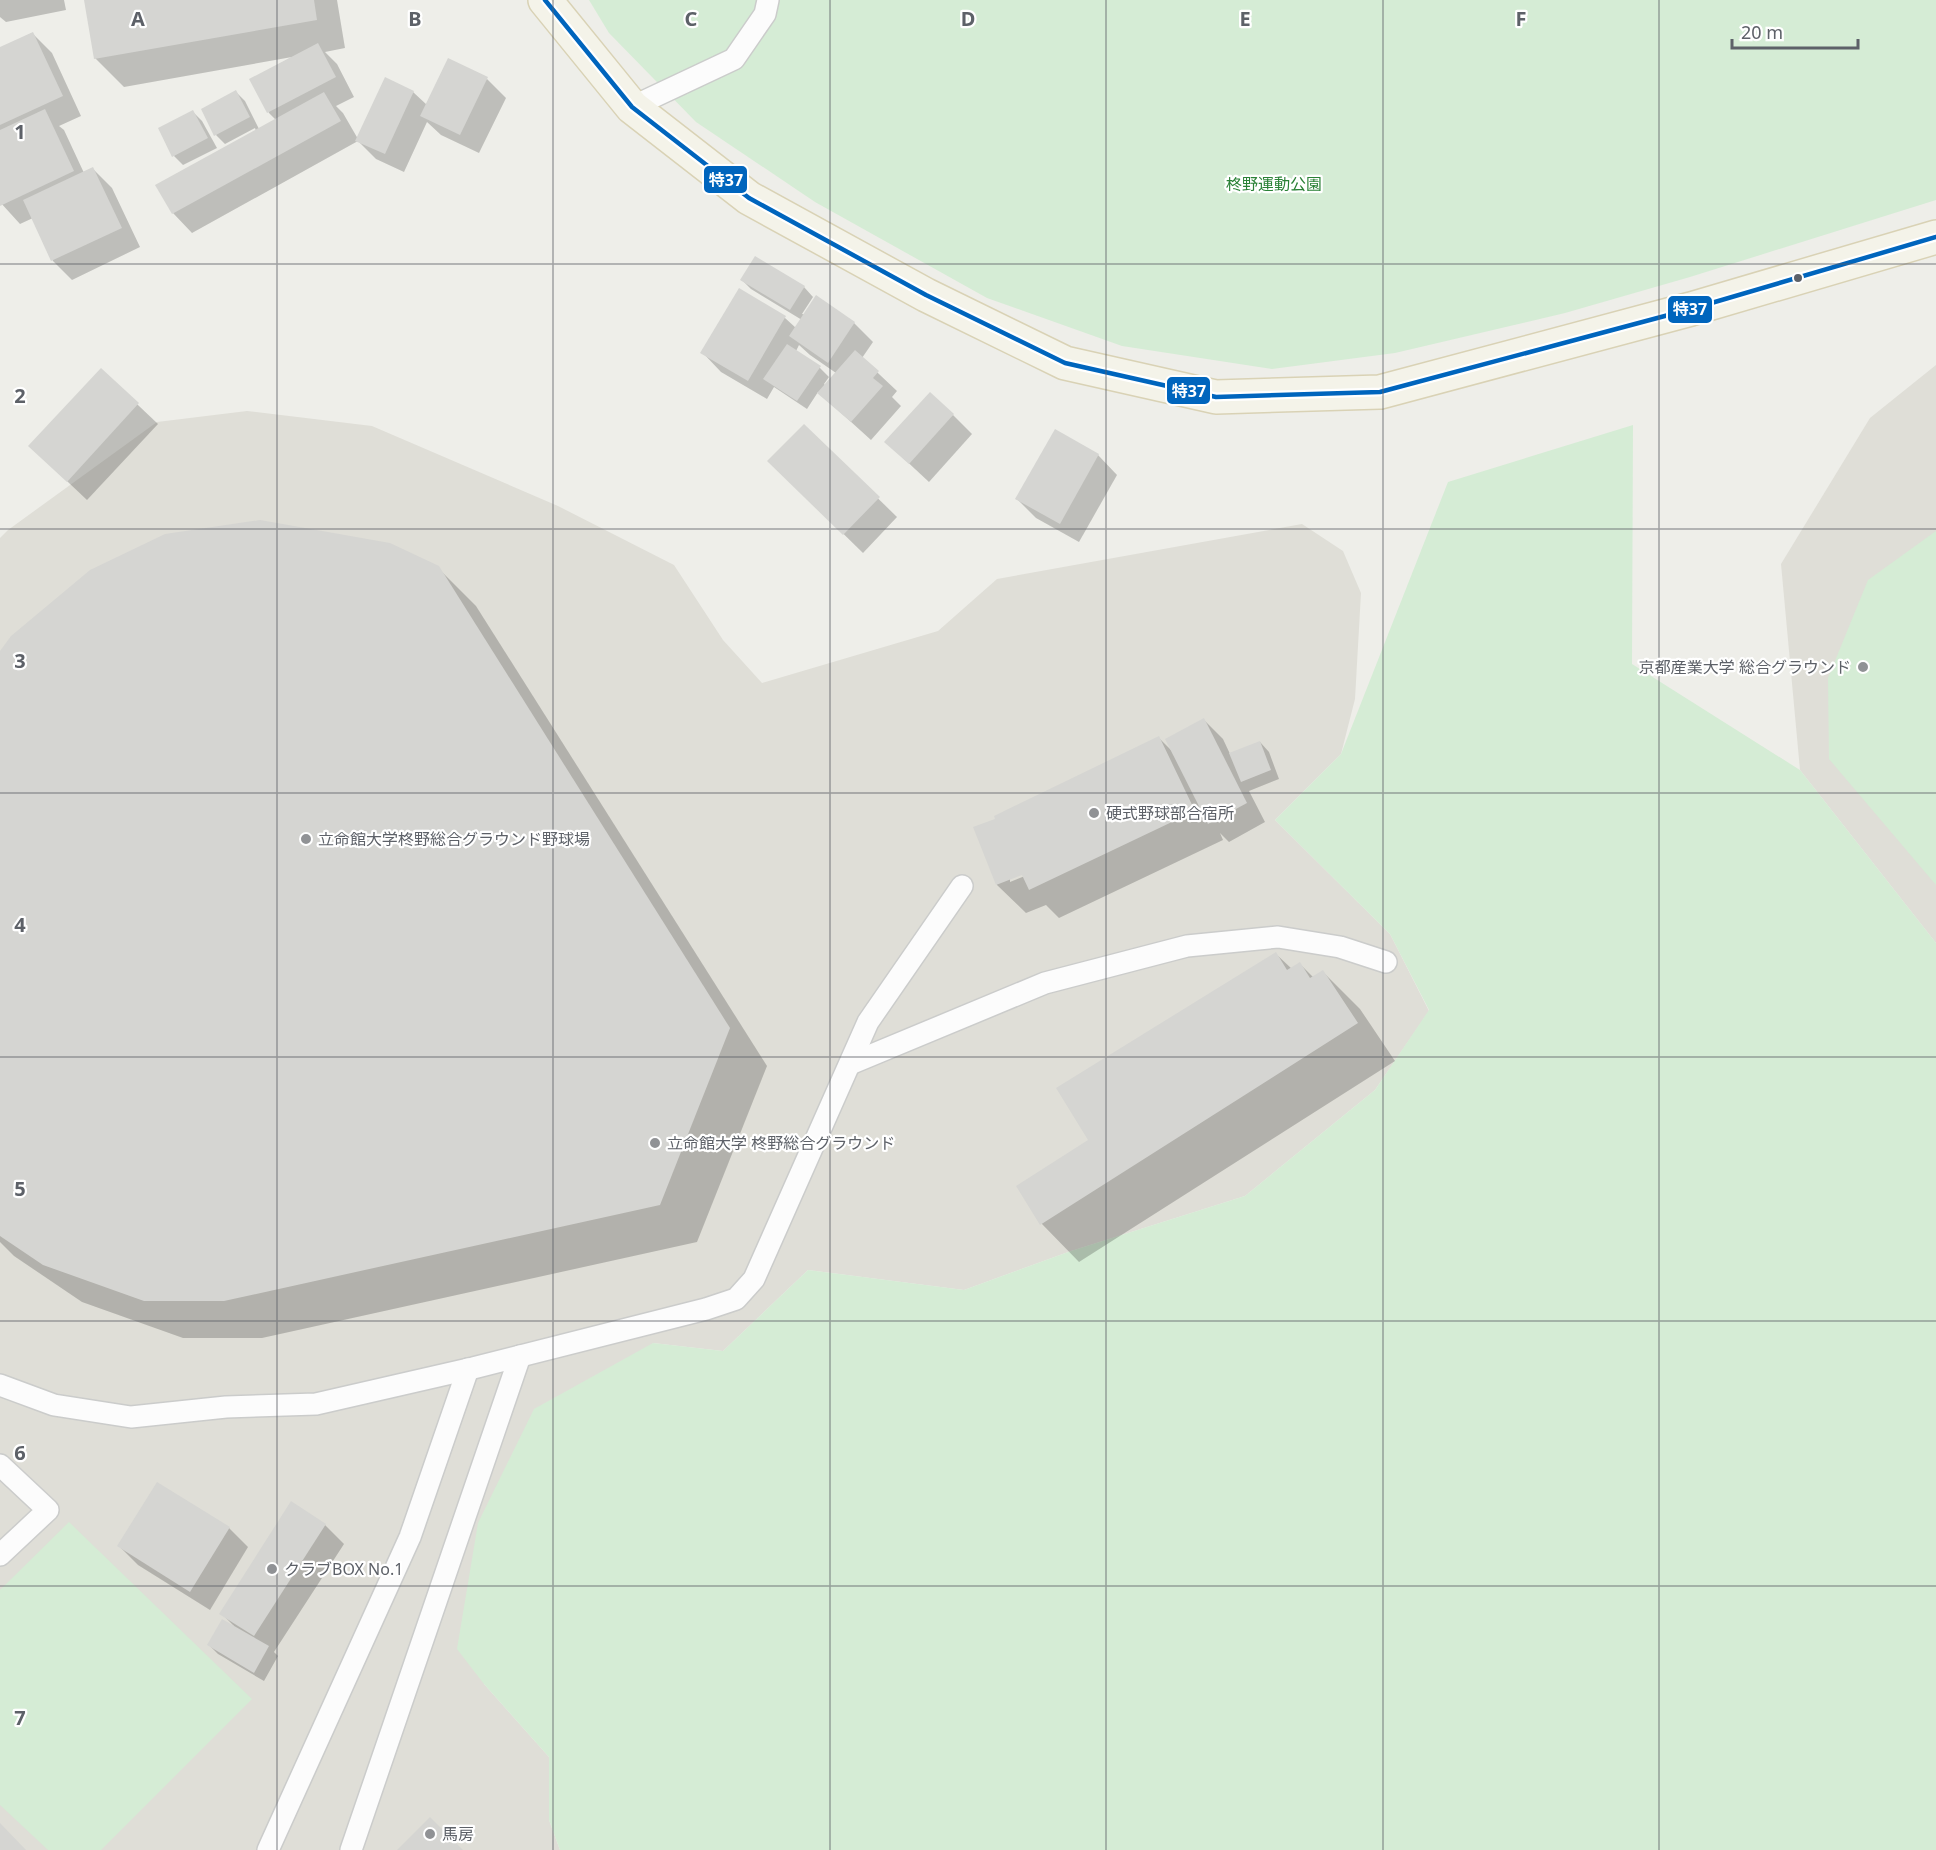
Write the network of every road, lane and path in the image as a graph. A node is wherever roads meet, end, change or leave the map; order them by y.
1 (545, 0) edge
2 (768, 0) edge
3 (632, 107) junction
4 (1936, 237) edge
5 (962, 886) dead end
6 (1386, 962) dead end
7 (850, 1064) junction
8 (520, 1356) junction
9 (468, 1369) junction
10 (0, 1385) edge
11 (0, 1465) edge
12 (0, 1555) edge
13 (268, 1850) edge
14 (351, 1850) edge

1 - 3 main road
2 - 3 lane
3 - 4 main road
5 - 7 lane
6 - 7 lane
7 - 8 lane
8 - 9 lane
8 - 14 lane
9 - 10 lane
9 - 13 lane
11 - 12 lane

